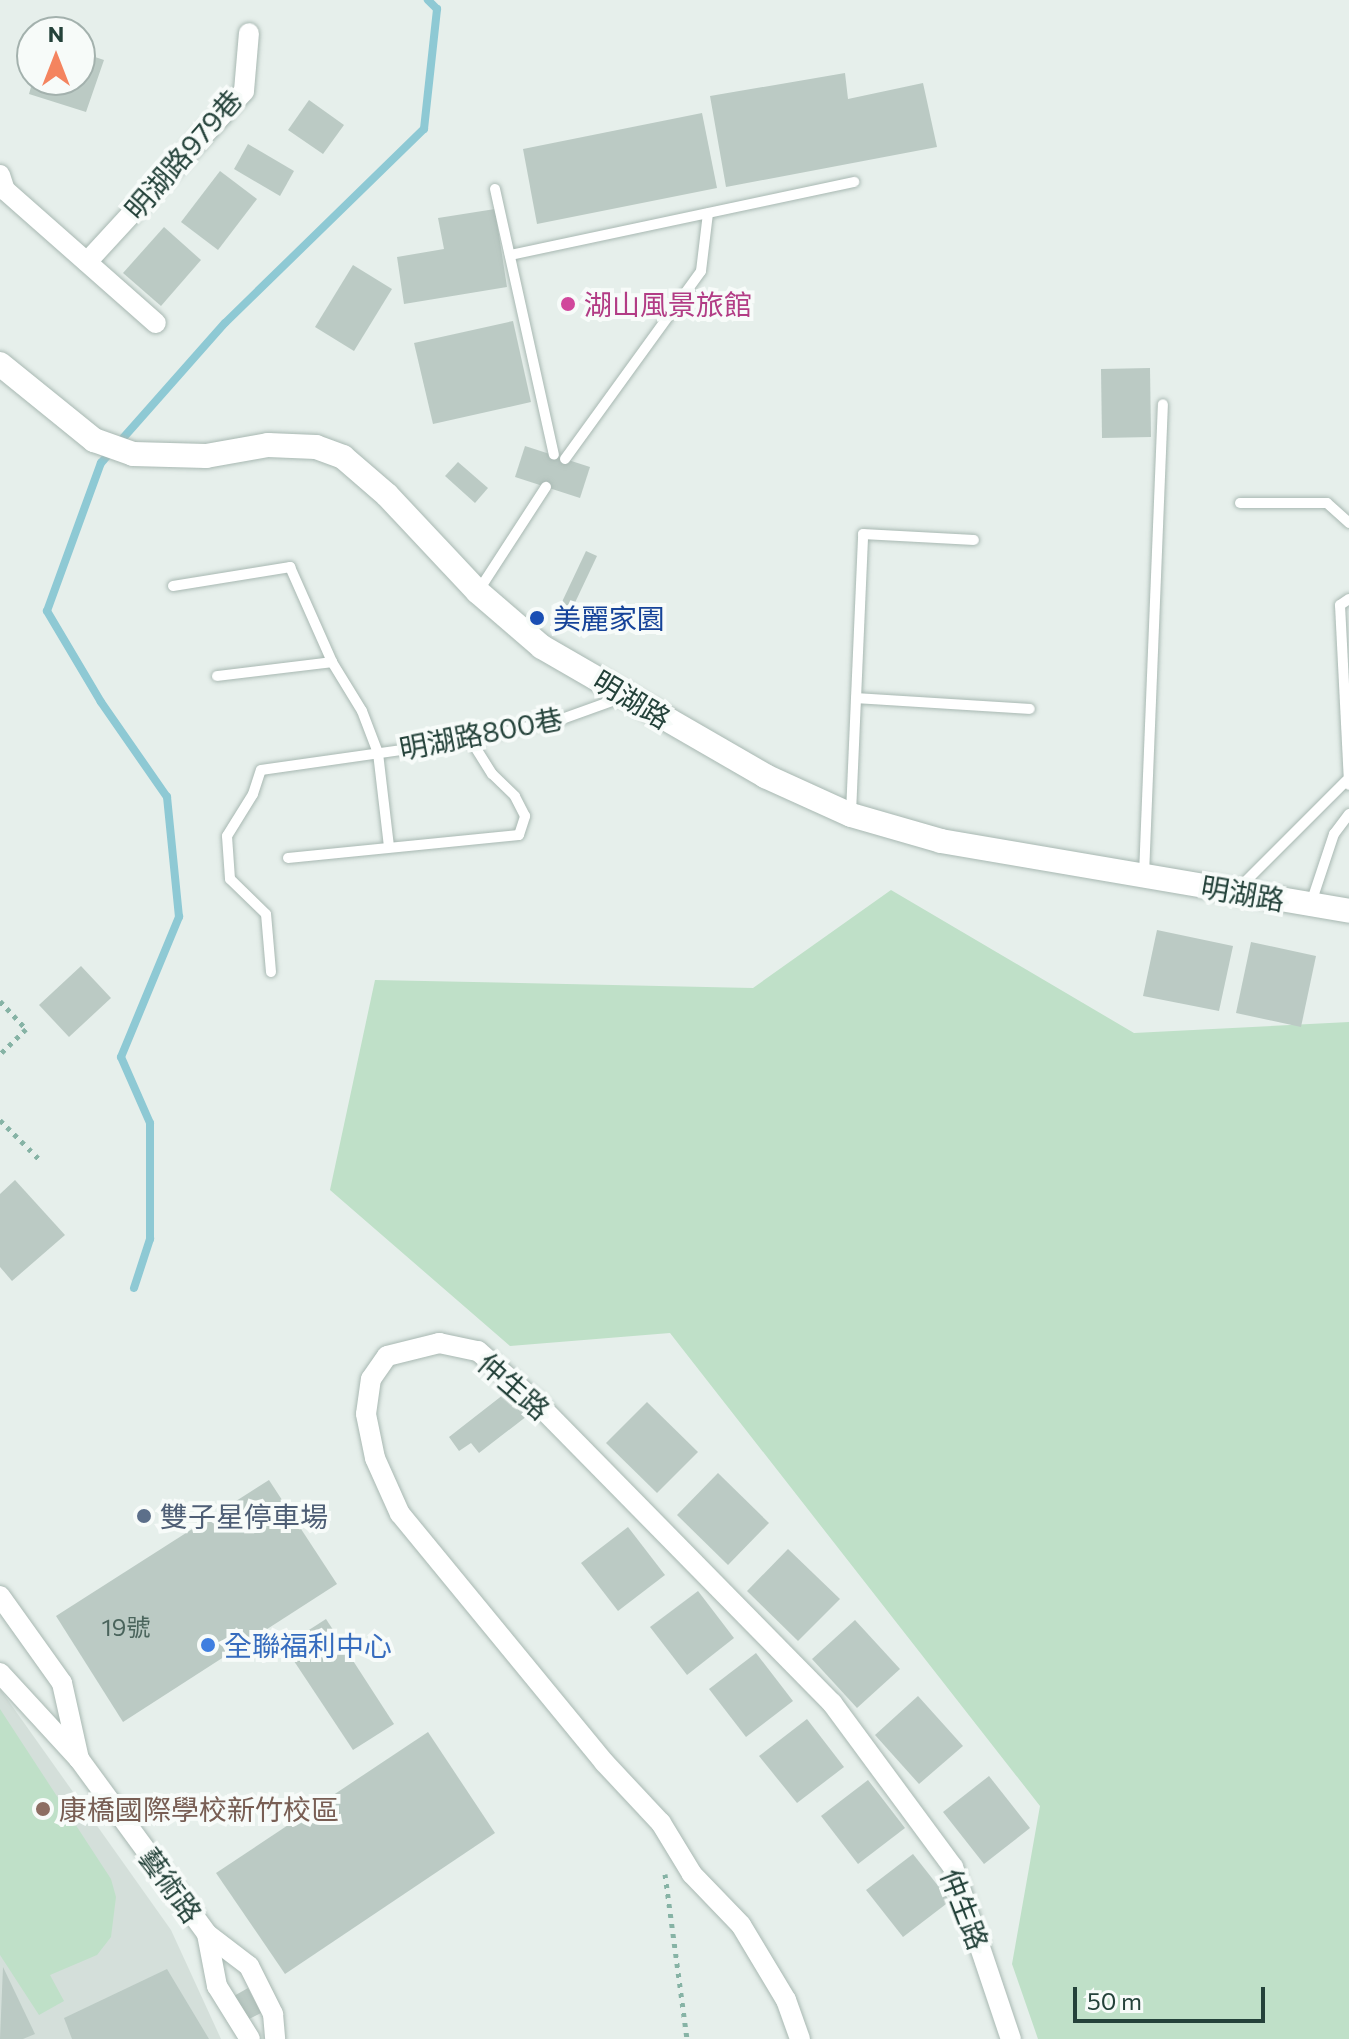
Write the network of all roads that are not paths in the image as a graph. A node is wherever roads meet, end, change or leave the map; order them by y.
1 (249, 33) dead end
2 (0, 175) edge
3 (854, 182) dead end
4 (495, 189) dead end
5 (708, 213) junction
6 (510, 255) junction
7 (87, 262) junction
8 (156, 323) dead end
9 (0, 364) edge
10 (1163, 404) dead end
11 (546, 487) dead end
12 (1240, 503) dead end
13 (1349, 523) edge
14 (974, 540) dead end
15 (173, 586) dead end
16 (478, 592) junction
17 (1349, 599) edge
18 (332, 662) junction
19 (217, 676) dead end
20 (629, 694) junction
21 (856, 698) junction
22 (1030, 709) dead end
23 (471, 740) junction
24 (378, 753) junction
25 (1347, 783) edge
26 (1349, 814) edge
27 (851, 815) junction
28 (389, 847) junction
29 (288, 858) dead end
30 (1144, 875) junction
31 (1234, 892) junction
32 (1310, 905) junction
33 (1349, 911) edge
34 (271, 972) dead end
35 (0, 1596) edge
36 (0, 1673) edge
37 (79, 1759) junction
38 (207, 1934) junction
39 (250, 2039) edge
40 (275, 2039) edge
41 (800, 2039) edge
42 (1011, 2039) edge

1 - 7 street, 明湖路979巷
2 - 7 street
3 - 5 lane
4 - 6 lane
5 - 6 lane
5 - 6 lane
7 - 8 street
9 - 16 street, 明湖路
10 - 30 lane
11 - 16 lane
12 - 13 lane
14 - 21 lane
15 - 18 lane, 明湖路800巷
16 - 20 street, 明湖路
17 - 25 lane
18 - 19 lane
18 - 24 lane, 明湖路800巷
20 - 23 lane, 明湖路800巷
20 - 27 street, 明湖路
21 - 22 lane
21 - 27 lane
23 - 24 lane, 明湖路800巷
23 - 28 lane
24 - 28 lane, 明湖路800巷
24 - 34 lane
25 - 31 lane
26 - 32 lane
27 - 30 street, 明湖路
28 - 29 lane
30 - 31 street, 明湖路
31 - 32 street, 明湖路
32 - 33 street, 明湖路
35 - 37 street, 藝術路
36 - 37 street, 藝術路
37 - 38 street, 藝術路
38 - 39 street, 藝術路
38 - 40 street, 藝術路
41 - 42 street, 仲生路

